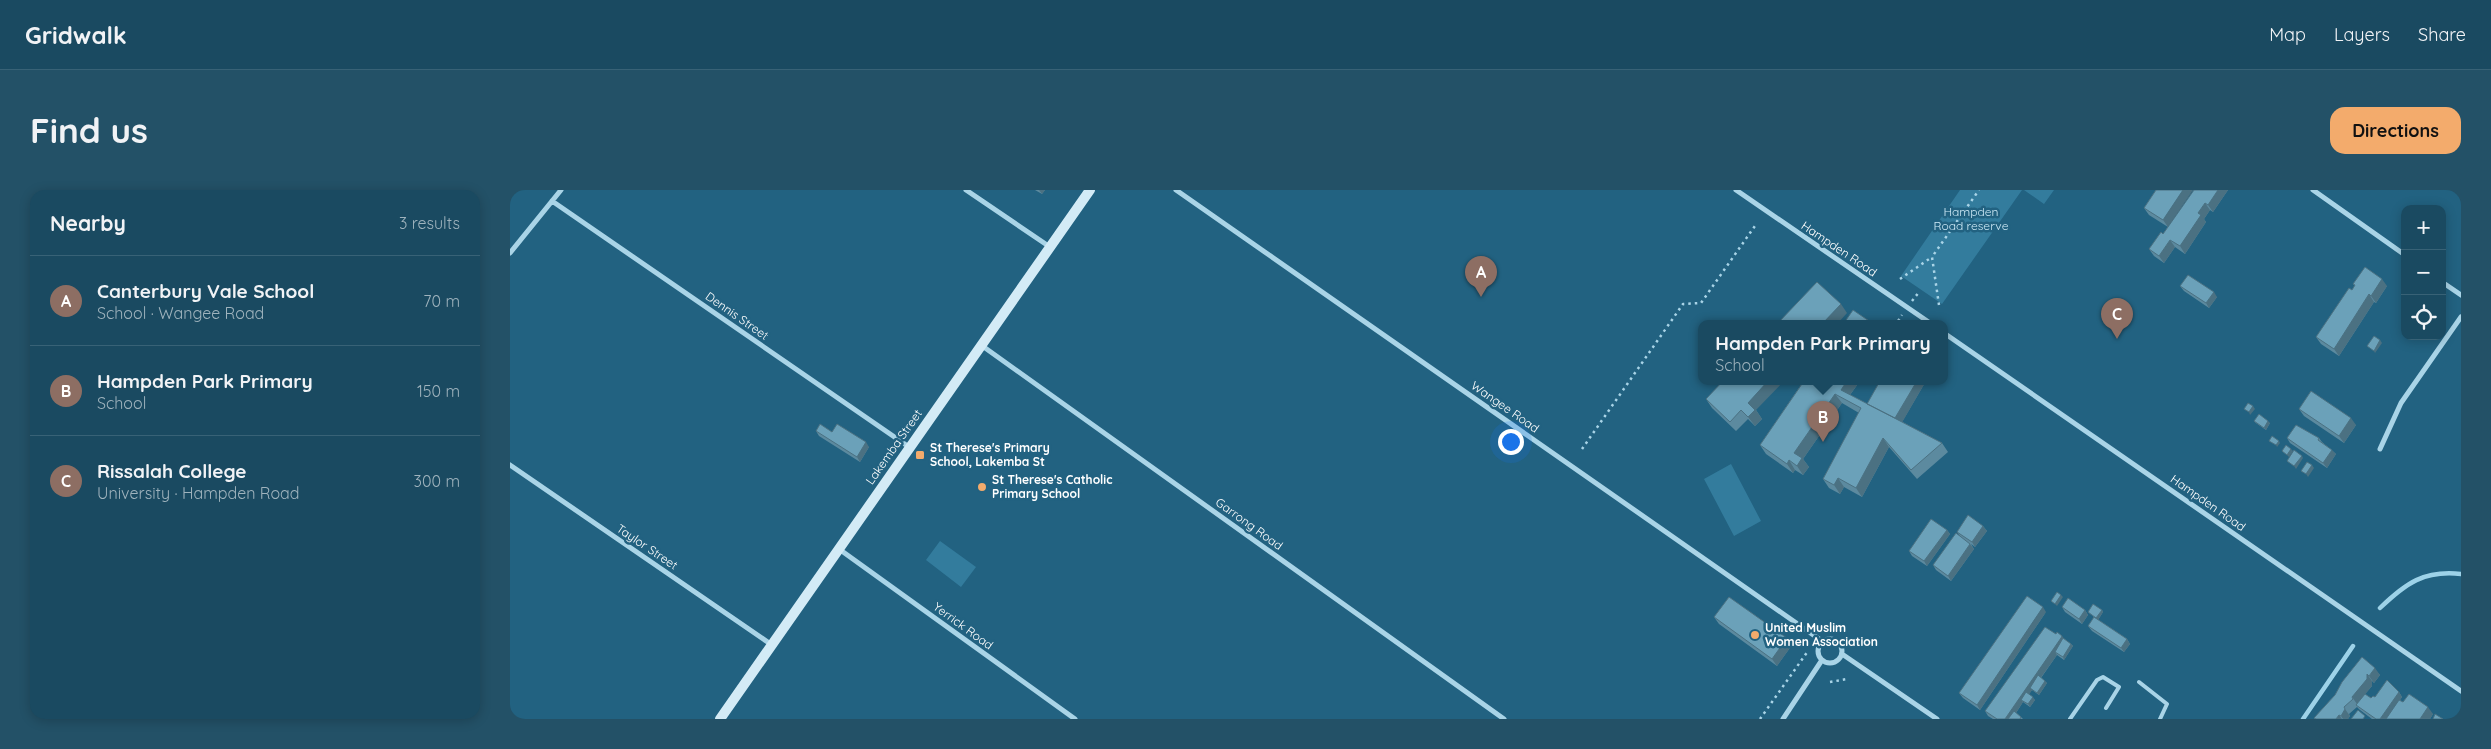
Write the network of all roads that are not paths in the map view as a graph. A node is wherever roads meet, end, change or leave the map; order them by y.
1 (561, 190) edge
2 (966, 190) edge
3 (1090, 190) edge
4 (1176, 190) edge
5 (1736, 190) edge
6 (2313, 190) edge
7 (552, 201) junction
8 (1050, 247) junction
9 (2401, 252) edge
10 (510, 253) edge
11 (2446, 285) edge
12 (2461, 295) edge
13 (2461, 317) edge
14 (1926, 320) edge
15 (1948, 336) edge
16 (981, 345) junction
17 (909, 447) junction
18 (2380, 449) dead end
19 (510, 465) edge
20 (839, 549) junction
21 (1822, 641) junction
22 (772, 645) junction
23 (1842, 654) junction
24 (1822, 660) junction
25 (2139, 682) dead end
26 (2461, 691) edge
27 (2106, 708) dead end
28 (720, 719) edge
29 (1075, 719) edge
30 (1504, 719) edge
31 (1783, 719) edge
32 (1938, 719) edge
33 (2070, 719) edge
34 (2160, 719) edge

1 - 7 street
2 - 8 street
3 - 8 main road, Lakemba Street
4 - 21 street, Wangee Road
5 - 14 street, Hampden Road
6 - 9 street
7 - 10 street
7 - 17 street, Dennis Street
8 - 16 main road, Lakemba Street
11 - 12 street
13 - 18 street
15 - 26 street, Hampden Road
16 - 17 main road, Lakemba Street
16 - 30 street, Garrong Road
17 - 20 main road, Lakemba Street
19 - 22 street, Taylor Street
20 - 22 main road, Lakemba Street
20 - 29 street, Yerrick Road
21 - 23 street
21 - 24 street
22 - 28 main road, Lakemba Street
23 - 24 street
23 - 32 street
24 - 31 street
25 - 34 lane
27 - 33 lane

